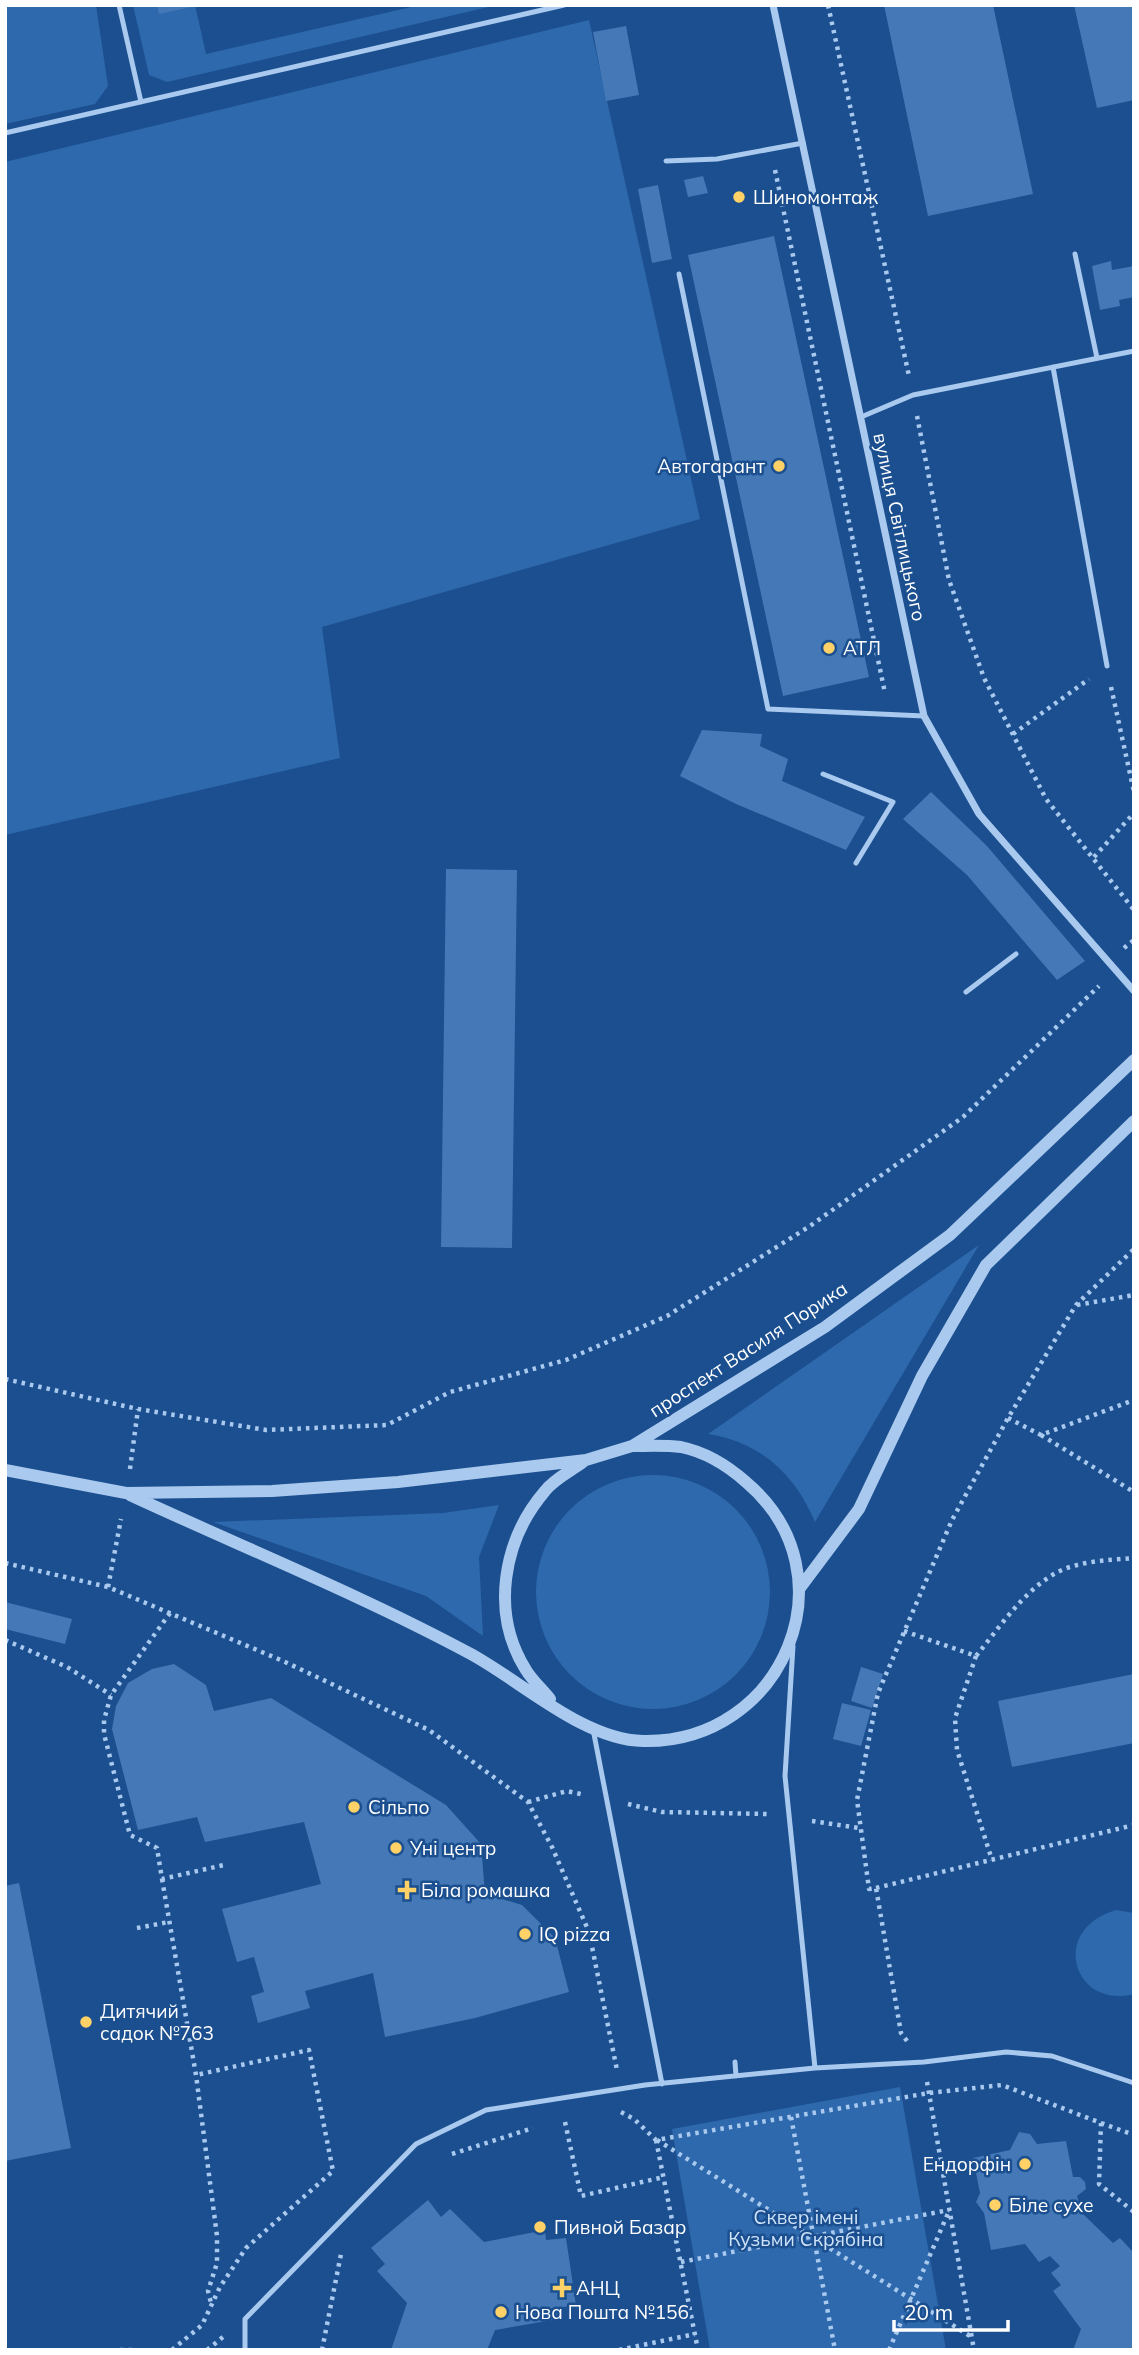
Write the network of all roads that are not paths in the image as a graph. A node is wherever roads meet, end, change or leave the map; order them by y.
1 (119, 5) edge
2 (564, 5) edge
3 (773, 5) edge
4 (141, 102) junction
5 (5, 133) edge
6 (803, 144) junction
7 (666, 162) dead end
8 (1075, 254) dead end
9 (679, 274) dead end
10 (1134, 351) edge
11 (1097, 358) junction
12 (1054, 367) junction
13 (861, 417) junction
14 (1107, 666) road end
15 (924, 716) junction
16 (823, 774) dead end
17 (856, 863) dead end
18 (1016, 954) dead end
19 (1134, 991) edge
20 (966, 992) dead end
21 (1134, 1060) edge
22 (1134, 1121) edge
23 (632, 1446) junction
24 (586, 1460) junction
25 (5, 1470) edge
26 (126, 1493) junction
27 (800, 1588) junction
28 (794, 1636) junction
29 (557, 1707) junction
30 (593, 1729) junction
31 (735, 2062) dead end
32 (816, 2068) junction
33 (736, 2076) junction
34 (1134, 2083) edge
35 (662, 2084) junction
36 (245, 2350) edge

1 - 4 lane
2 - 4 lane
3 - 6 street, вулиця Світлицького
4 - 5 lane
6 - 7 lane
6 - 13 street, вулиця Світлицького
8 - 11 lane
9 - 15 lane
10 - 11 lane
11 - 12 lane
12 - 13 lane
12 - 14 lane
13 - 15 street, вулиця Світлицького
15 - 19 street, вулиця Світлицького
16 - 17 lane
18 - 20 lane
21 - 23 street, проспект Василя Порика
22 - 27 street, проспект Василя Порика
23 - 24 street, проспект Василя Порика
23 - 27 street, проспект Василя Порика
24 - 26 street, проспект Василя Порика
24 - 29 street, проспект Василя Порика
25 - 26 street, проспект Василя Порика
26 - 29 street, проспект Василя Порика
27 - 28 street, проспект Василя Порика
28 - 30 street, проспект Василя Порика
28 - 32 lane
29 - 30 street, проспект Василя Порика
30 - 35 lane
31 - 33 lane
32 - 33 lane
32 - 34 lane
33 - 35 lane
35 - 36 lane

